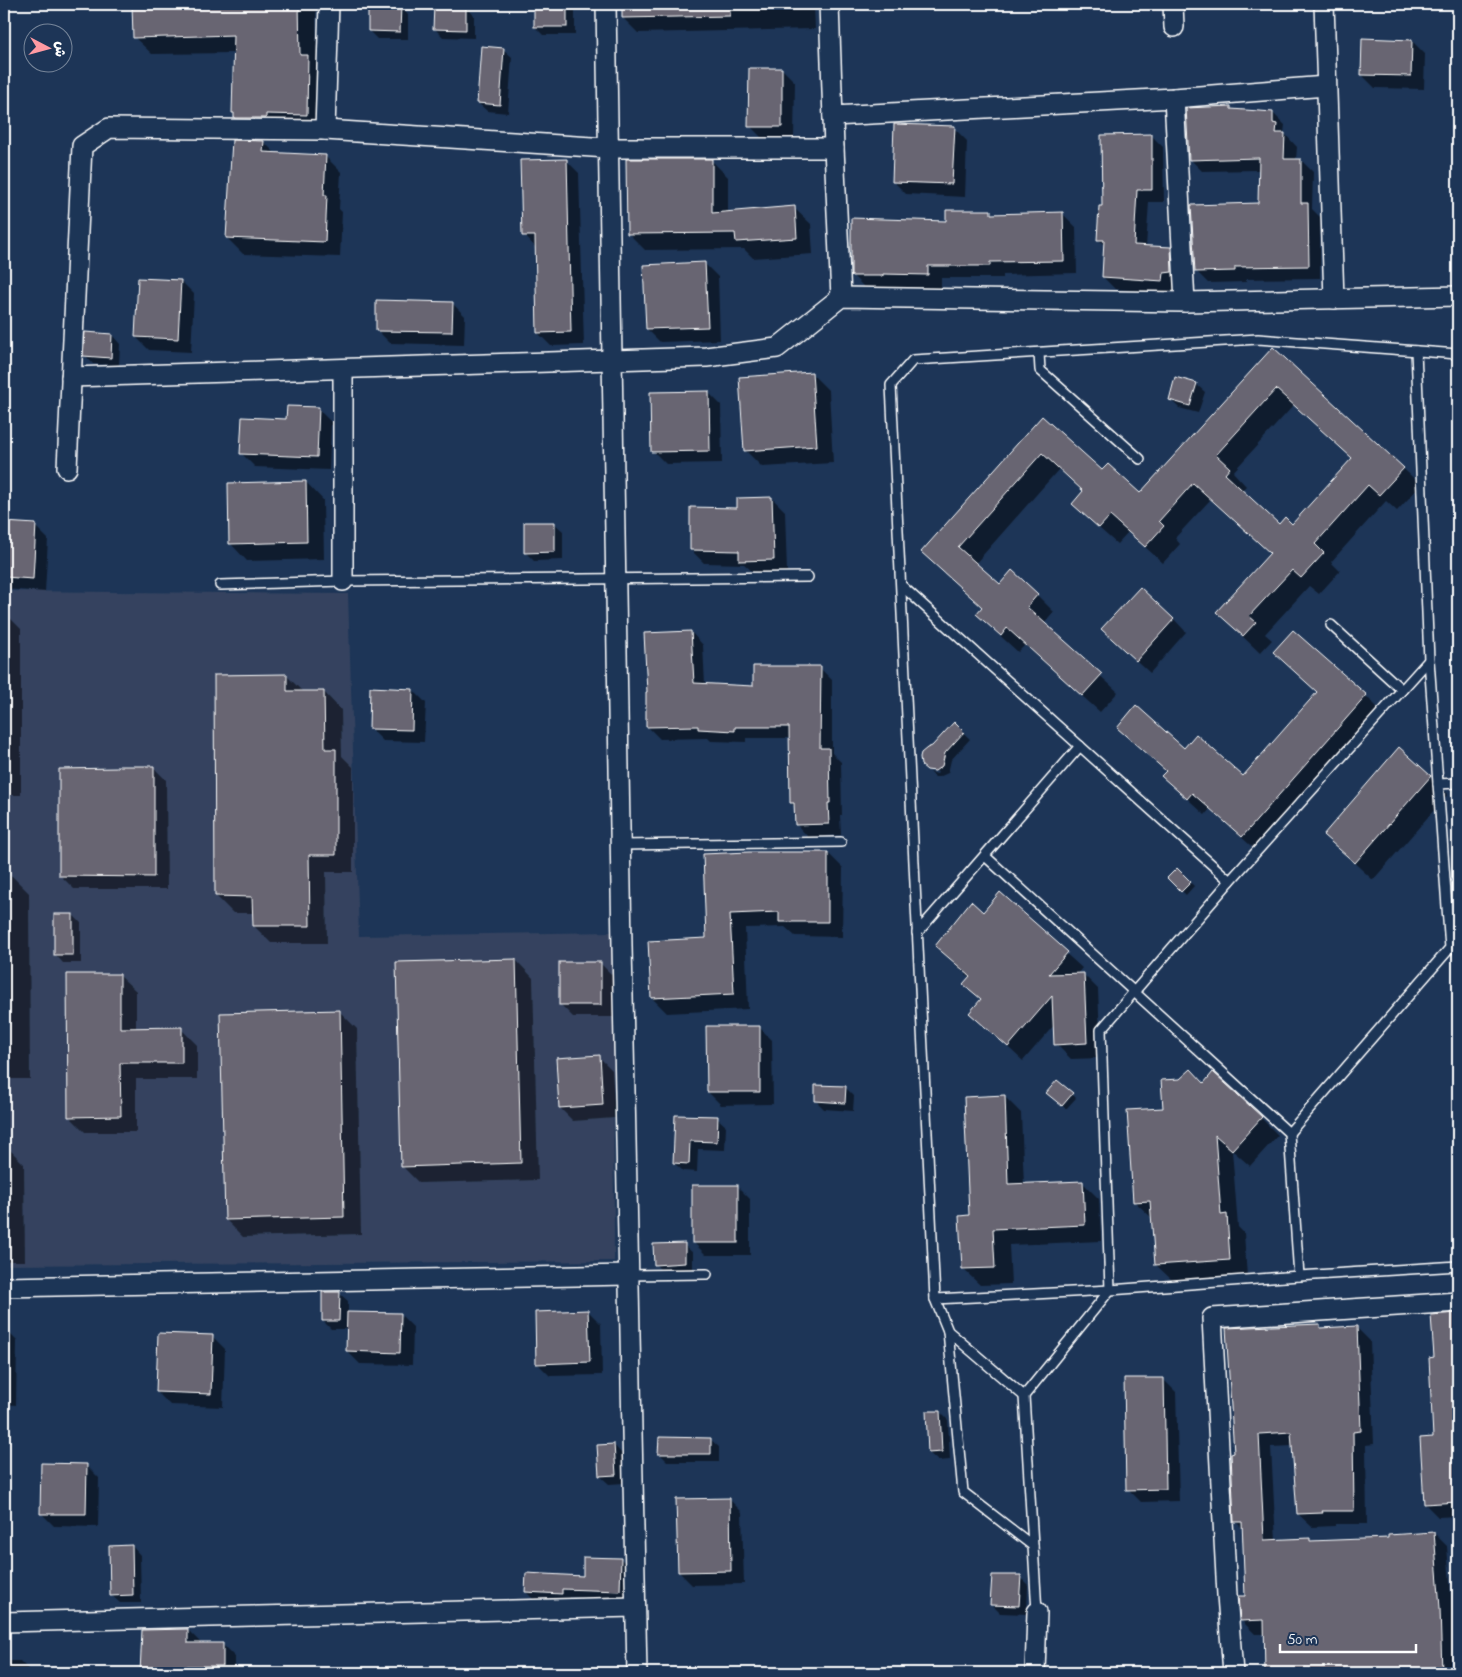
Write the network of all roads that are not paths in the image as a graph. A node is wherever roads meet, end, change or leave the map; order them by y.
1 (329, 4) edge
2 (606, 4) edge
3 (829, 4) edge
4 (1173, 4) edge
5 (1324, 4) edge
6 (1174, 27) dead end
7 (1326, 86) junction
8 (1174, 98) junction
9 (833, 116) junction
10 (325, 130) junction
11 (608, 148) junction
12 (834, 148) junction
13 (1458, 296) edge
14 (841, 297) junction
15 (1334, 299) junction
16 (1185, 302) junction
17 (1416, 352) junction
18 (1039, 353) junction
19 (1458, 354) edge
20 (611, 360) junction
21 (343, 370) junction
22 (71, 377) junction
23 (1140, 459) dead end
24 (67, 468) dead end
25 (808, 577) dead end
26 (615, 579) junction
27 (343, 581) junction
28 (220, 585) dead end
29 (902, 586) junction
30 (1331, 626) dead end
31 (1429, 660) junction
32 (1402, 690) junction
33 (1080, 746) junction
34 (1458, 783) edge
35 (1438, 784) junction
36 (841, 842) dead end
37 (620, 845) junction
38 (985, 856) junction
39 (1230, 880) junction
40 (918, 933) junction
41 (1454, 947) edge
42 (1134, 991) junction
43 (1290, 1133) junction
44 (1458, 1266) edge
45 (707, 1274) dead end
46 (628, 1275) junction
47 (1299, 1276) junction
48 (4, 1287) edge
49 (1110, 1290) junction
50 (935, 1299) junction
51 (1458, 1302) edge
52 (948, 1330) junction
53 (1024, 1396) junction
54 (1033, 1546) junction
55 (635, 1606) junction
56 (1037, 1612) joint
57 (4, 1622) edge
58 (637, 1673) edge
59 (1036, 1673) edge
60 (1233, 1673) edge

1 - 10 street
2 - 11 street
3 - 9 street
4 - 6 street
5 - 7 street
7 - 8 street
7 - 15 street
8 - 9 street
8 - 16 street
9 - 12 street
10 - 11 street
10 - 22 street
11 - 12 street
11 - 20 street
12 - 14 street
13 - 15 street
14 - 16 street
14 - 20 street
15 - 16 street
17 - 18 lane
17 - 19 lane
17 - 31 lane
18 - 23 lane
18 - 29 lane
20 - 21 street
20 - 26 street
21 - 22 street
21 - 27 street
22 - 24 street
25 - 26 lane
26 - 27 lane
26 - 37 street
27 - 28 lane
29 - 33 lane
29 - 40 lane
30 - 32 lane
31 - 32 lane
31 - 35 lane
32 - 39 lane
33 - 38 lane
33 - 39 lane
34 - 35 lane
35 - 41 lane
36 - 37 lane
37 - 46 street
38 - 40 lane
38 - 42 lane
39 - 42 lane
40 - 50 lane
41 - 43 lane
42 - 43 lane
42 - 49 lane
43 - 47 lane
44 - 47 lane
45 - 46 lane
46 - 48 street
46 - 55 street
47 - 49 lane
49 - 50 lane
49 - 53 lane
50 - 52 lane
51 - 60 street
52 - 53 lane
52 - 54 lane
53 - 54 lane
54 - 56 lane
55 - 57 street
55 - 58 street
56 - 59 street

